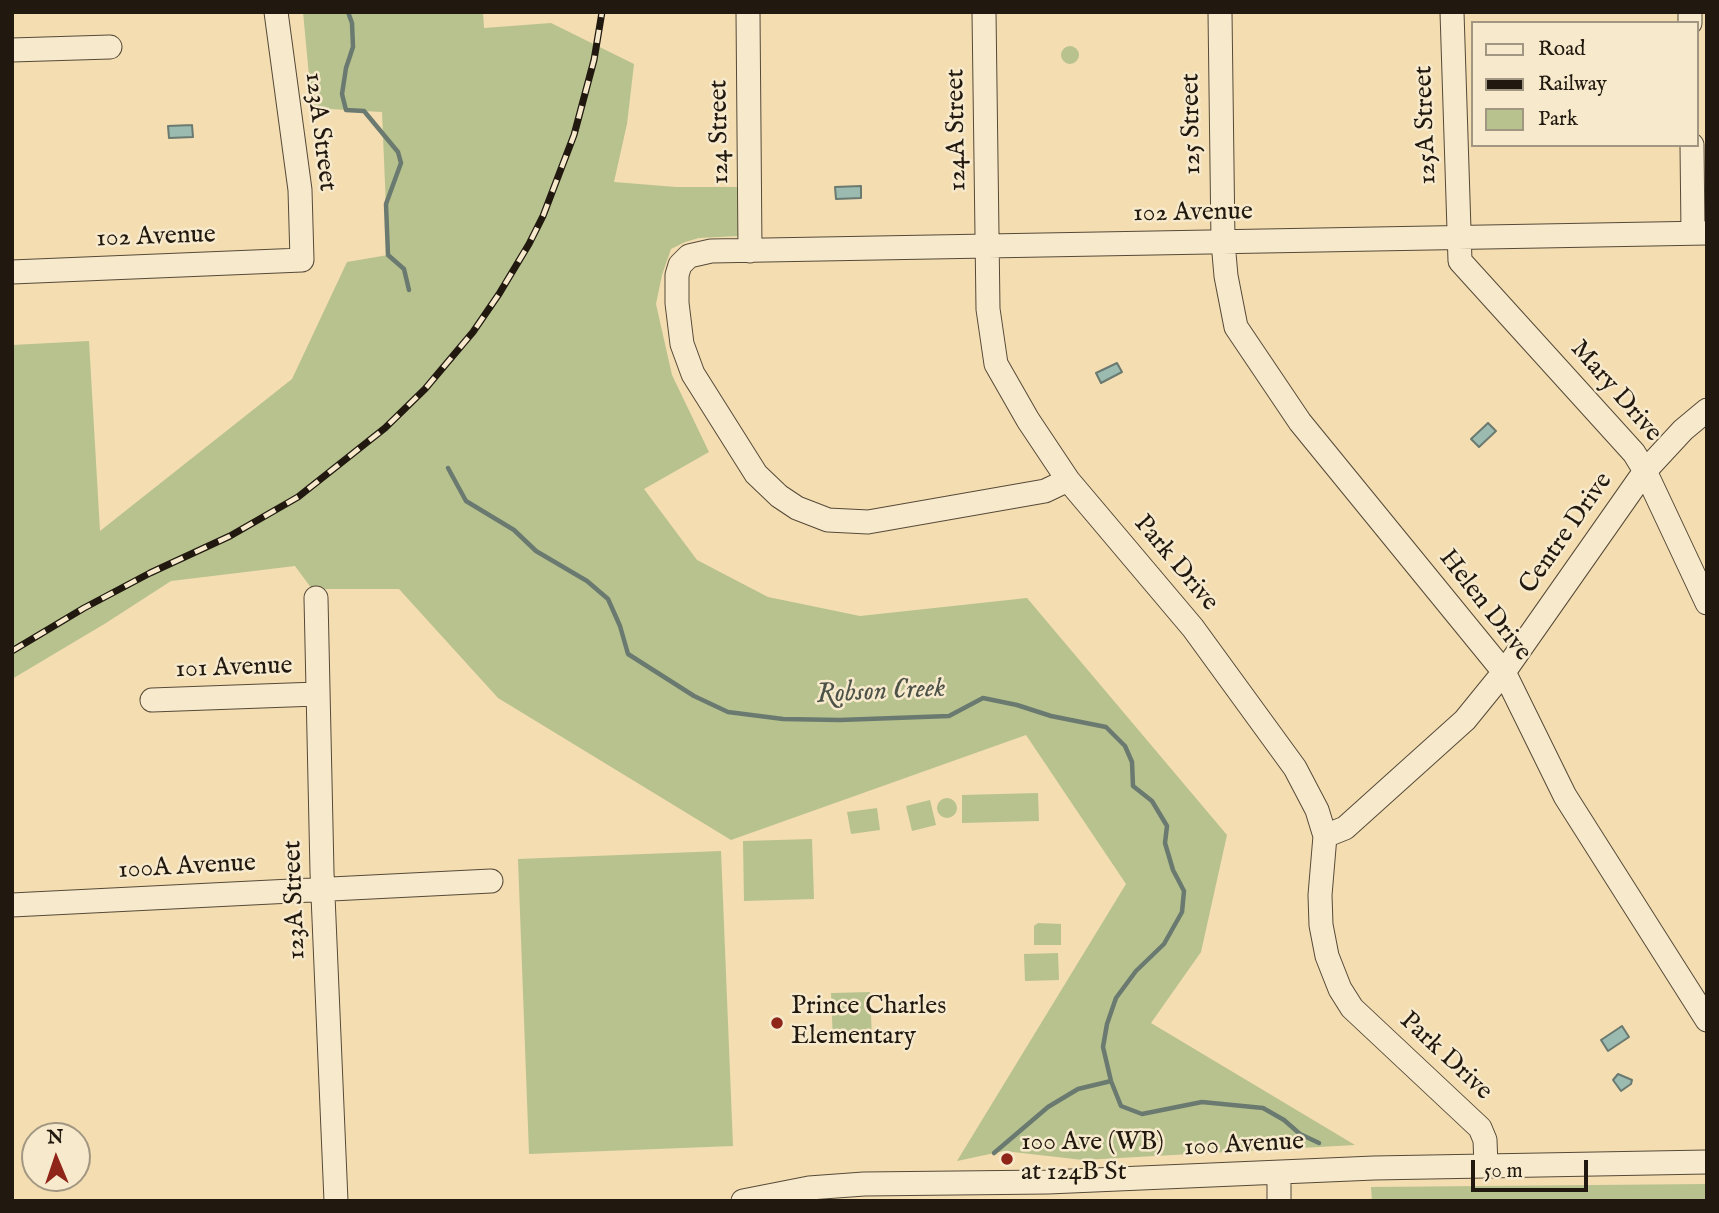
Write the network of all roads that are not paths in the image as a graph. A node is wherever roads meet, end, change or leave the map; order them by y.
1 (276, 12) edge
2 (748, 12) edge
3 (984, 12) edge
4 (1220, 12) edge
5 (1452, 12) edge
6 (110, 47) dead end
7 (12, 50) edge
8 (1692, 147) edge
9 (1700, 233) edge
10 (1458, 237) junction
11 (1223, 242) junction
12 (988, 246) junction
13 (750, 251) junction
14 (302, 260) joint
15 (12, 272) edge
16 (1226, 276) joint
17 (1707, 410) edge
18 (1645, 471) junction
19 (1068, 480) junction
20 (316, 598) dead end
21 (1707, 603) edge
22 (1504, 673) junction
23 (317, 694) junction
24 (152, 700) dead end
25 (1325, 836) junction
26 (491, 881) dead end
27 (323, 890) junction
28 (12, 905) edge
29 (1707, 1020) edge
30 (1707, 1162) edge
31 (1486, 1166) junction
32 (1279, 1173) junction
33 (1083, 1191) edge
34 (904, 1192) edge
35 (336, 1201) edge
36 (743, 1201) edge
37 (1279, 1201) edge

1 - 14 street, 123A Street
2 - 13 street, 124 Street
3 - 12 street, 124A Street
4 - 11 street, 125 Street
5 - 10 street, 125A Street
6 - 7 street
8 - 9 street
9 - 10 street, 102 Avenue
10 - 11 street, 102 Avenue
10 - 18 street, Mary Drive
11 - 12 street, 102 Avenue
11 - 16 street, 125 Street
12 - 13 street, 102 Avenue
12 - 19 street, 124A Street
13 - 19 street, 102 Avenue
14 - 15 street, 102 Avenue
16 - 22 street, Helen Drive
17 - 18 street, Centre Drive
18 - 21 street, Mary Drive
18 - 22 street, Centre Drive
19 - 25 street, Park Drive
20 - 23 street, 123A Street
22 - 25 street, Centre Drive
22 - 29 street, Helen Drive
23 - 24 street, 101 Avenue
23 - 27 street, 123A Street
25 - 31 street, Park Drive
26 - 27 street, 100A Avenue
27 - 28 street, 100A Avenue
27 - 35 street, 123A Street
30 - 31 street, 100 Avenue
31 - 32 street, 100 Avenue
32 - 33 street, 100 Avenue
32 - 37 street
33 - 34 street, 100 Avenue
34 - 36 street, 100 Avenue

